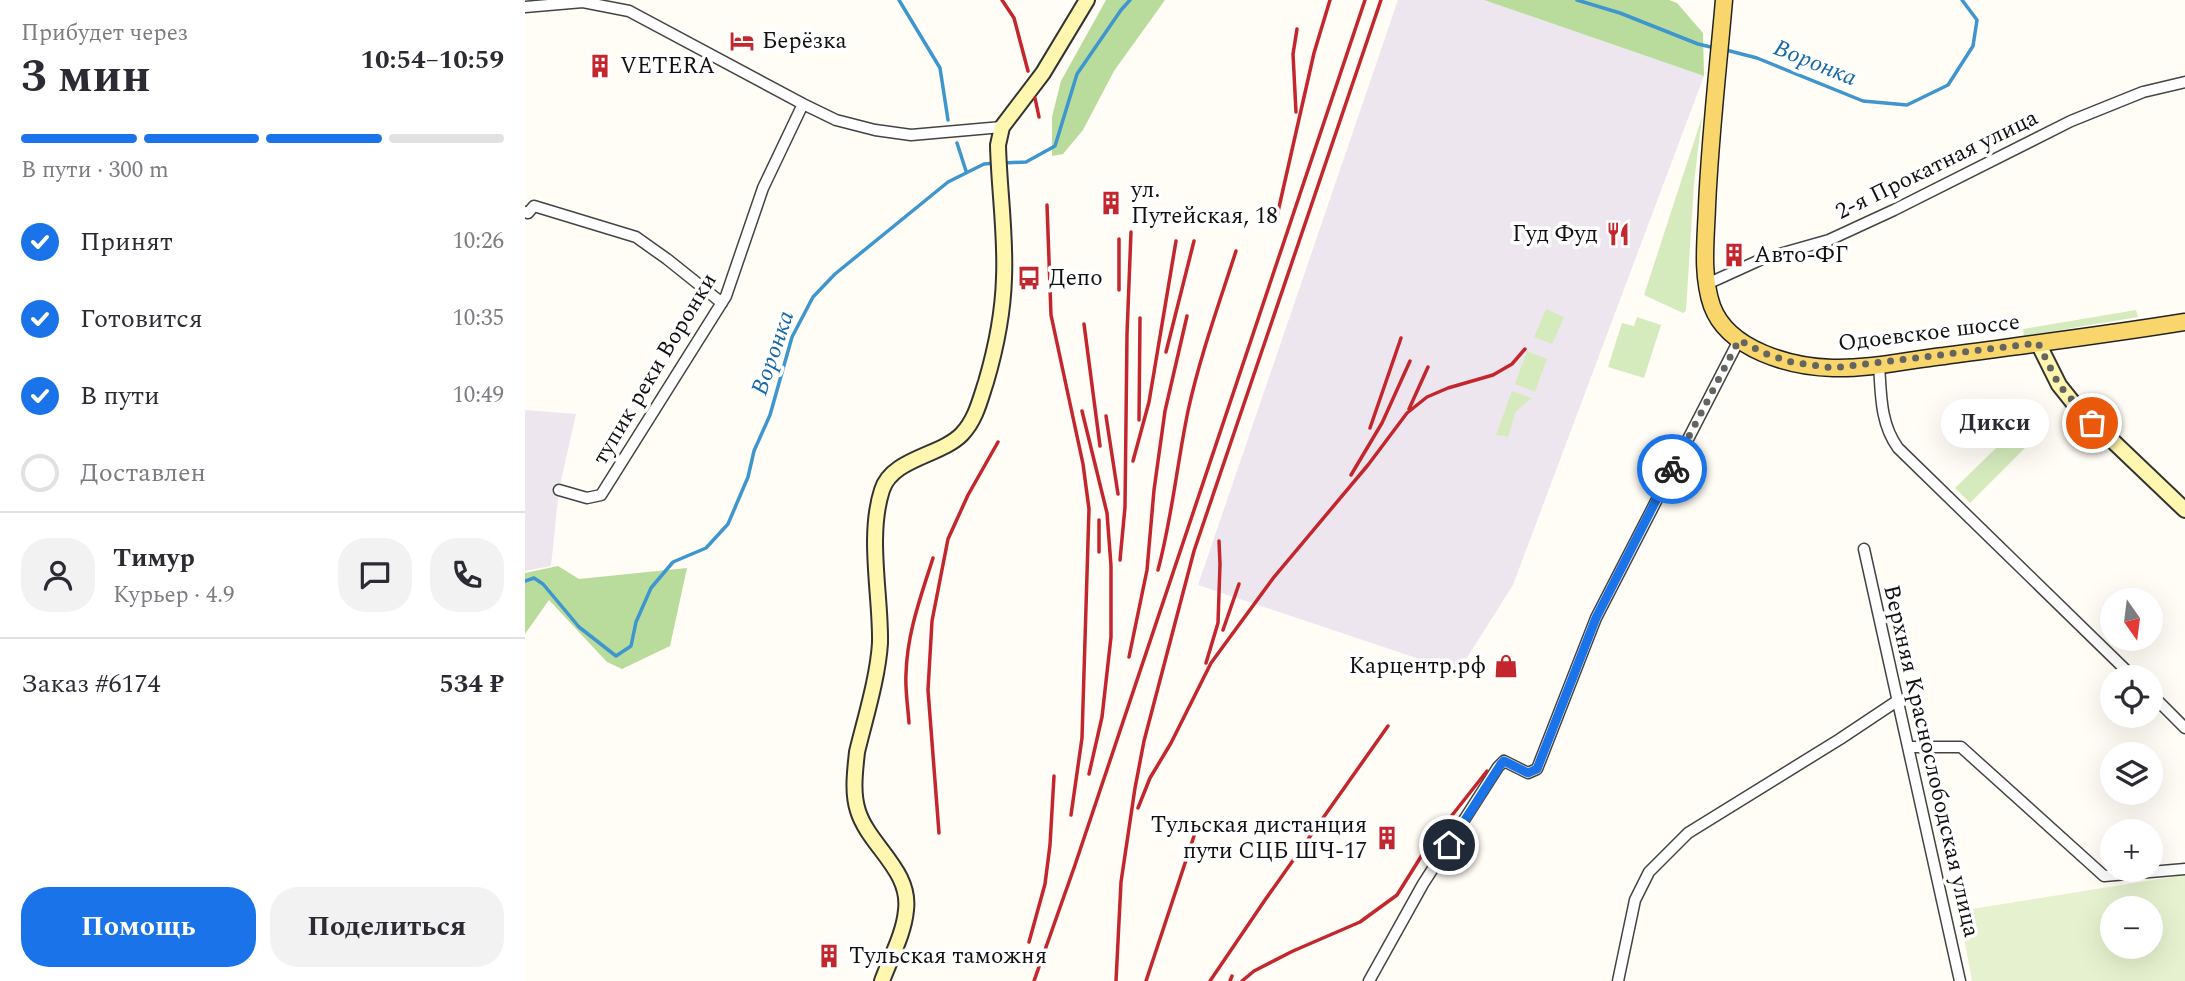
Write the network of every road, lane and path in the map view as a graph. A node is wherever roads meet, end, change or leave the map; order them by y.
1 (1087, 0) edge
2 (1724, 0) edge
3 (525, 7) edge
4 (2185, 82) edge
5 (803, 104) junction
6 (1002, 127) junction
7 (525, 212) edge
8 (1707, 284) junction
9 (722, 303) junction
10 (2185, 322) edge
11 (1739, 340) junction
12 (2038, 343) junction
13 (1879, 364) junction
14 (559, 490) dead end
15 (2185, 510) edge
16 (1864, 550) dead end
17 (2121, 665) edge
18 (1897, 701) junction
19 (2163, 706) edge
20 (2185, 728) edge
21 (1908, 747) junction
22 (2185, 869) edge
23 (881, 981) edge
24 (1369, 981) edge
25 (1618, 981) edge
26 (1960, 981) edge

1 - 6 street
2 - 8 main road, Одоевское шоссе
3 - 5 street
4 - 8 street, 2-я Прокатная улица
5 - 6 street
5 - 9 street, тупик реки Воронки
6 - 23 street
7 - 9 street
8 - 11 main road, Одоевское шоссе
9 - 14 street, тупик реки Воронки
10 - 12 main road, Одоевское шоссе
11 - 13 main road, Одоевское шоссе
11 - 24 street
12 - 13 main road, Одоевское шоссе
12 - 15 street
13 - 17 street
16 - 18 street, Верхняя Краснослободская улица
18 - 21 street, Верхняя Краснослободская улица
18 - 25 street
19 - 20 street
21 - 22 street
21 - 26 street, Верхняя Краснослободская улица

